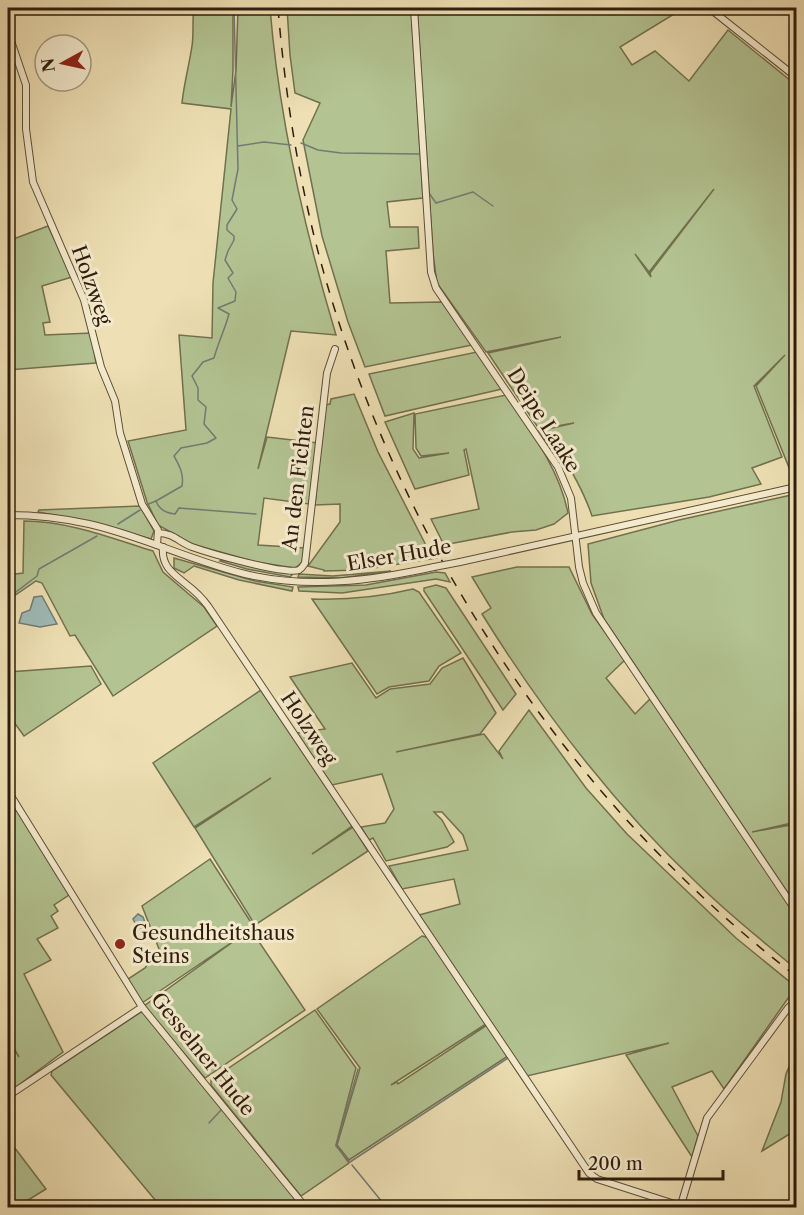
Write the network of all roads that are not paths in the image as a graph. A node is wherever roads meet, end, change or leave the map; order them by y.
1 (414, 8) edge
2 (709, 8) edge
3 (8, 32) edge
4 (796, 77) edge
5 (335, 349) dead end
6 (796, 487) edge
7 (8, 515) edge
8 (158, 533) junction
9 (575, 535) junction
10 (160, 546) junction
11 (8, 791) edge
12 (796, 911) edge
13 (796, 1001) edge
14 (142, 1007) junction
15 (8, 1096) edge
16 (680, 1207) edge
17 (306, 1208) edge

1 - 9 street, Deipe Laake
2 - 4 street
3 - 8 street, Holzweg
5 - 8 street, An den Fichten
6 - 9 street, Elser Hude
7 - 10 street, Elser Hude
8 - 10 street, Holzweg
9 - 10 street, Elser Hude, bridge
9 - 12 street, Deipe Laake
10 - 16 street, Holzweg
11 - 14 street, Gesselner Hude
13 - 16 street
14 - 15 street
14 - 17 street, Gesselner Hude

